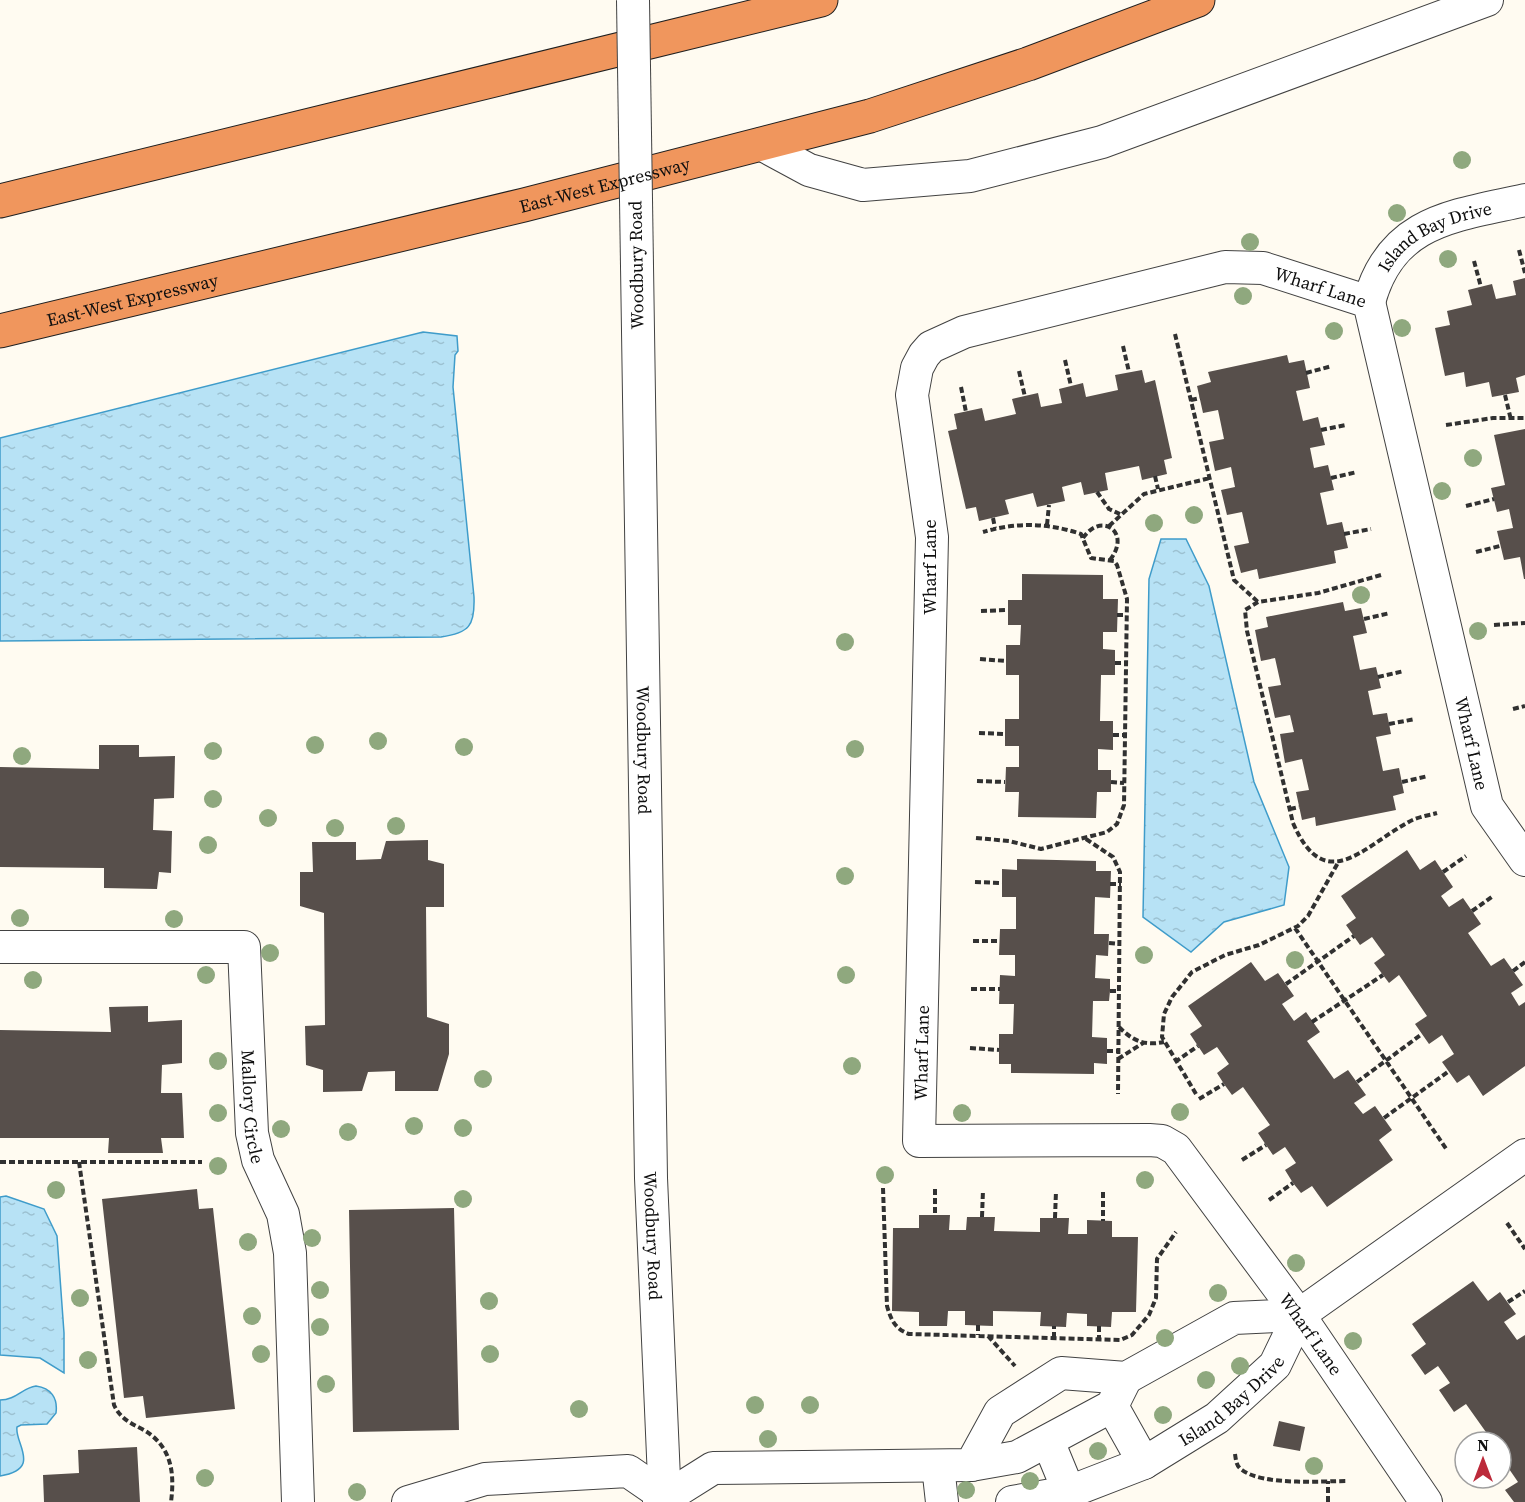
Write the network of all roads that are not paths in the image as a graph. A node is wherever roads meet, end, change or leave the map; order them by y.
1 (633, 0) edge
2 (821, 0) edge
3 (1198, 0) edge
4 (1487, 0) edge
5 (761, 144) junction
6 (1525, 200) edge
7 (0, 201) edge
8 (1369, 302) junction
9 (0, 331) edge
10 (1525, 860) edge
11 (0, 947) edge
12 (1525, 1155) edge
13 (1299, 1315) junction
14 (1126, 1378) junction
15 (1112, 1406) junction
16 (1048, 1441) junction
17 (1144, 1463) junction
18 (972, 1465) junction
19 (938, 1466) junction
20 (487, 1490) edge
21 (1069, 1492) junction
22 (665, 1501) edge
23 (298, 1502) edge
24 (408, 1502) edge
25 (942, 1502) edge
26 (1012, 1502) edge
27 (1426, 1502) edge

1 - 22 street, Woodbury Road, bridge
2 - 7 highway
3 - 5 highway, East-West Expressway
4 - 5 street
5 - 9 highway, East-West Expressway
6 - 8 street, Island Bay Drive
8 - 10 street, Wharf Lane
8 - 13 street, Wharf Lane
11 - 23 street, Mallory Circle
12 - 13 street, Island Bay Drive
13 - 14 street
13 - 17 street, Island Bay Drive
13 - 27 street, Wharf Lane
14 - 15 street
14 - 18 street
15 - 16 street
15 - 17 street
16 - 18 street
16 - 21 street
17 - 21 street, Island Bay Drive
18 - 19 street
19 - 22 street
19 - 25 street
20 - 22 street
20 - 24 street
21 - 26 street, Island Bay Drive

